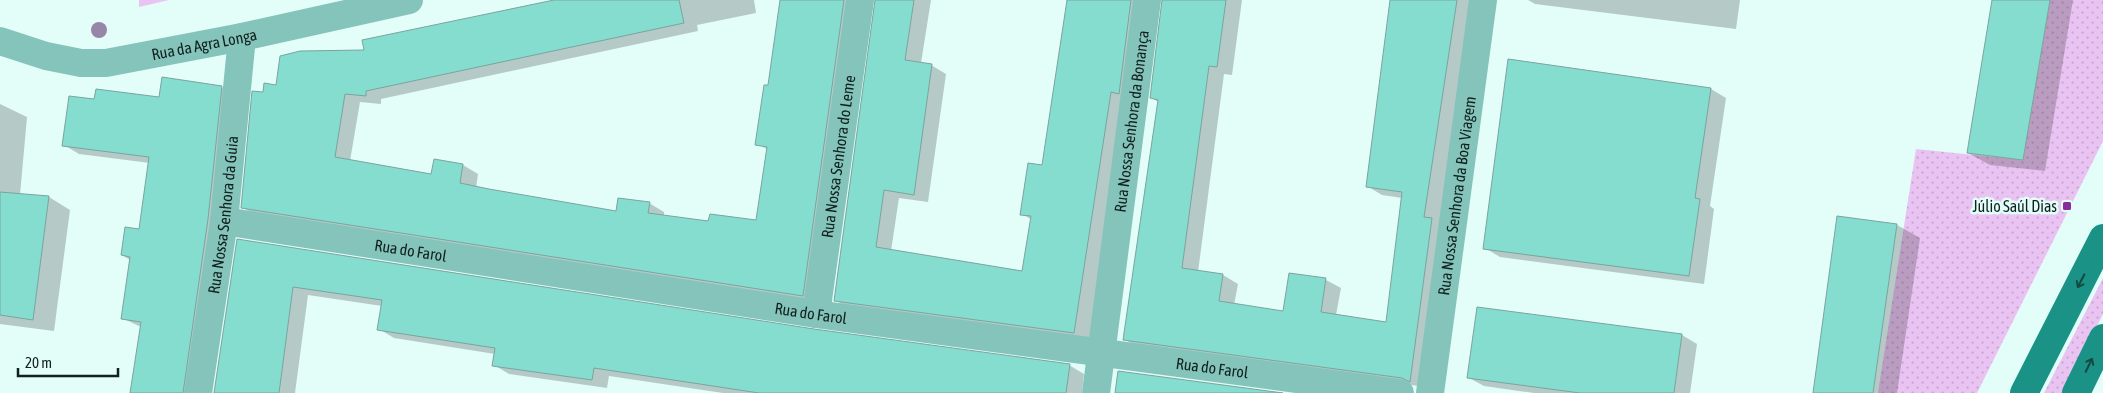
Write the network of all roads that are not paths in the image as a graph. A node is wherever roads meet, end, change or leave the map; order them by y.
1 (409, 0) edge
2 (860, 0) edge
3 (1148, 0) edge
4 (1483, 0) edge
5 (242, 37) junction
6 (0, 41) edge
7 (224, 221) junction
8 (2103, 238) edge
9 (816, 314) junction
10 (2103, 338) edge
11 (1102, 354) junction
12 (198, 393) edge
13 (1096, 393) edge
14 (1400, 393) edge
15 (1430, 393) edge
16 (2024, 393) edge
17 (2076, 393) edge

1 - 5 street, Rua da Agra Longa
2 - 9 street, Rua Nossa Senhora do Leme
3 - 11 street, Rua Nossa Senhora da Bonança
4 - 15 street, Rua Nossa Senhora da Boa Viagem
5 - 6 street, Rua da Agra Longa
5 - 7 street, Rua Nossa Senhora da Guia
7 - 9 street, Rua do Farol
7 - 12 street, Rua Nossa Senhora da Guia
8 -> 16 main road
9 - 11 street, Rua do Farol
17 -> 10 main road
11 - 13 street, Rua Nossa Senhora da Bonança
11 - 14 street, Rua do Farol

